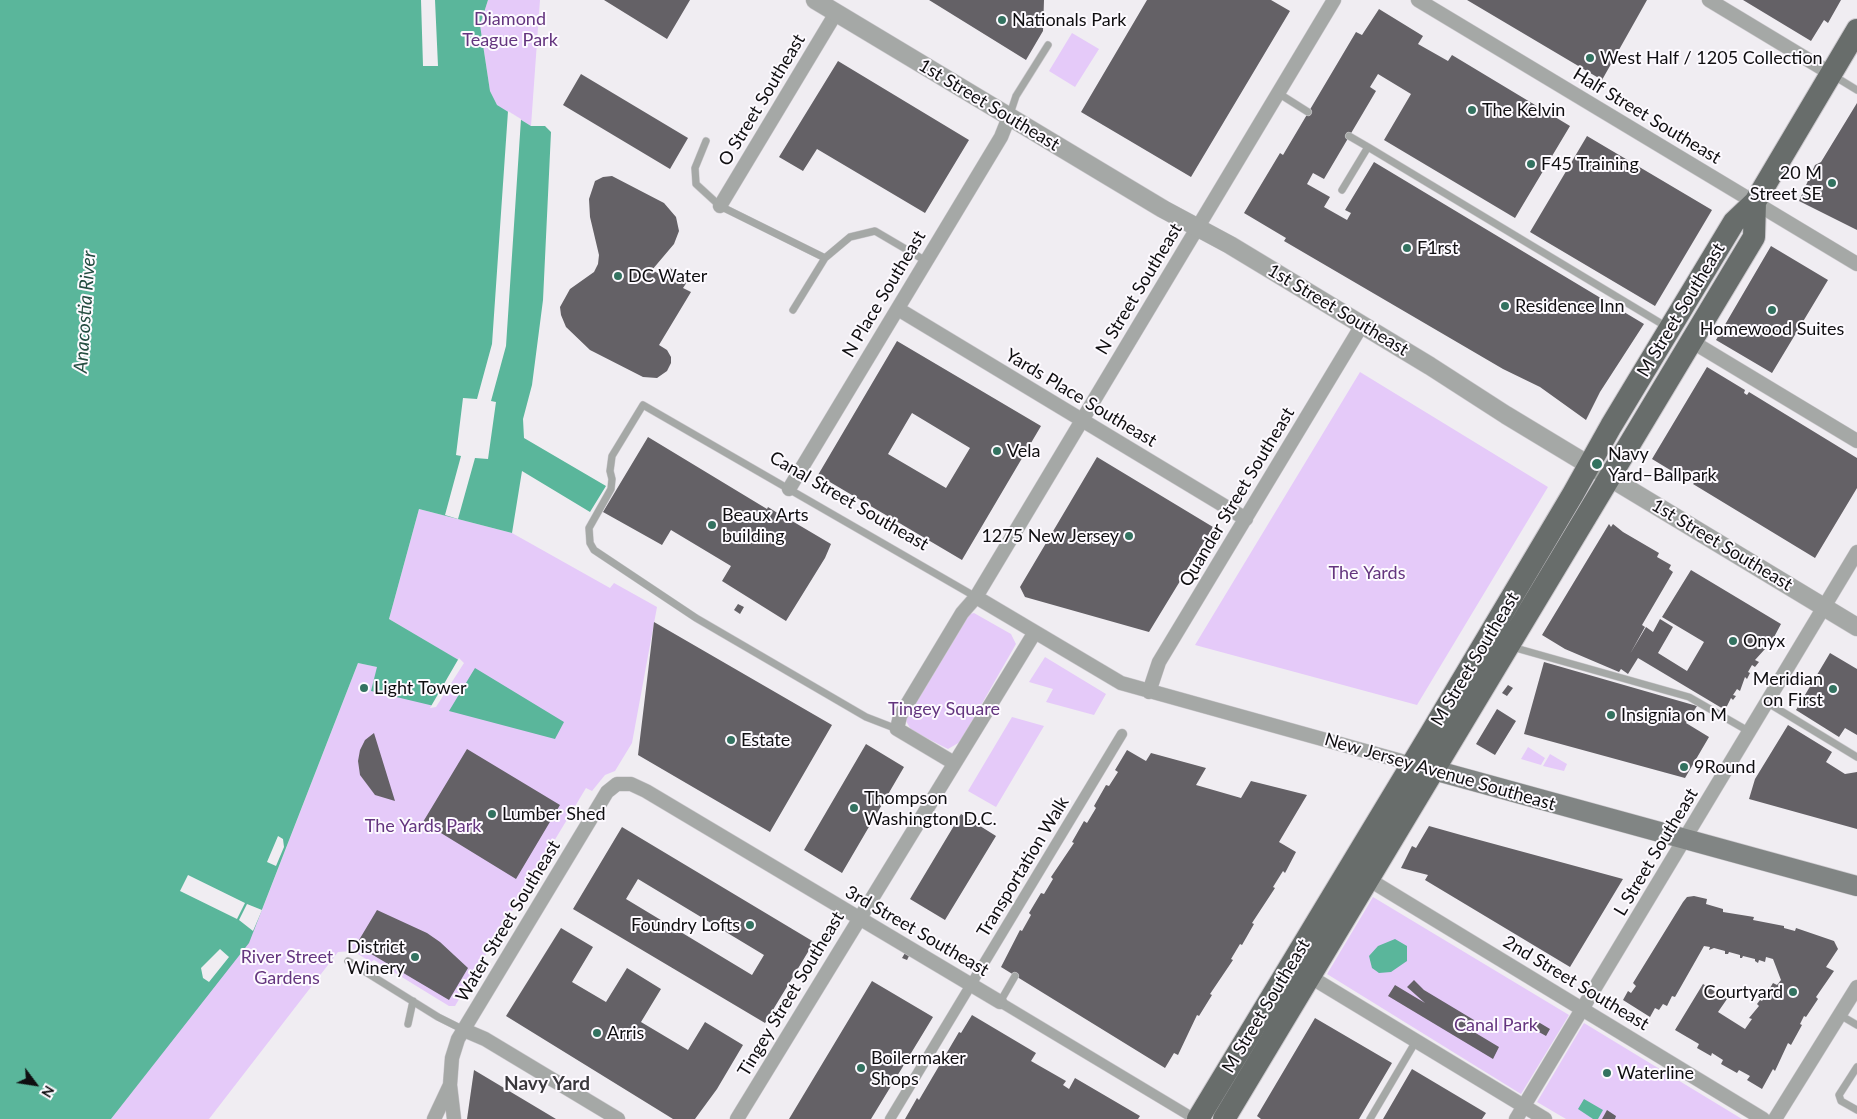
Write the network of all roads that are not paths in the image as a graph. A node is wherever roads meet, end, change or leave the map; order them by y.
1 (815, 0) edge
2 (1334, 0) edge
3 (1418, 0) edge
4 (1709, 0) edge
5 (836, 13) junction
6 (1857, 30) edge
7 (1048, 45) dead end
8 (1830, 73) junction
9 (1857, 90) edge
10 (1278, 94) junction
11 (1308, 112) dead end
12 (1009, 117) junction
13 (1349, 136) dead end
14 (706, 141) dead end
15 (1368, 147) junction
16 (1342, 190) dead end
17 (1755, 202) junction
18 (720, 206) junction
19 (1198, 228) junction
20 (825, 258) junction
21 (926, 261) junction
22 (1857, 264) edge
23 (898, 309) junction
24 (793, 310) dead end
25 (1362, 325) junction
26 (1670, 328) junction
27 (1691, 341) junction
28 (1082, 420) junction
29 (1857, 441) edge
30 (1590, 465) junction
31 (1610, 477) junction
32 (789, 489) junction
33 (1246, 519) junction
34 (1857, 552) edge
35 (976, 597) junction
36 (1825, 607) junction
37 (1857, 627) edge
38 (1035, 632) junction
39 (1508, 646) junction
40 (1149, 692) junction
41 (1768, 703) junction
42 (897, 729) junction
43 (1750, 732) junction
44 (1122, 734) dead end
45 (1857, 757) edge
46 (954, 764) junction
47 (1412, 764) junction
48 (1433, 770) junction
49 (617, 784) joint
50 (1685, 839) junction
51 (1368, 879) junction
52 (1857, 886) edge
53 (859, 918) junction
54 (348, 961) dead end
55 (1301, 971) junction
56 (1015, 976) dead end
57 (971, 984) junction
58 (1857, 987) edge
59 (413, 1001) junction
60 (1000, 1002) junction
61 (1582, 1009) junction
62 (1840, 1015) junction
63 (408, 1024) dead end
64 (1857, 1025) edge
65 (464, 1030) junction
66 (1416, 1041) junction
67 (1857, 1067) edge
68 (450, 1085) junction
69 (1524, 1106) junction
70 (1857, 1110) edge
71 (434, 1119) edge
72 (454, 1119) edge
73 (618, 1119) edge
74 (738, 1119) edge
75 (890, 1119) edge
76 (1196, 1119) edge
77 (1224, 1119) edge
78 (1370, 1119) edge
79 (1516, 1119) edge
80 (1545, 1119) edge
81 (1764, 1119) edge
82 (1775, 1119) edge

1 - 5 street, 1st Street Southeast
2 - 10 street, N Street Southeast
3 - 17 street, Half Street Southeast
4 - 8 street
5 - 12 street, 1st Street Southeast
5 - 18 street, O Street Southeast
6 - 8 main road, M Street Southeast
7 - 12 lane
8 - 9 lane
8 - 17 main road, M Street Southeast
10 - 11 lane
10 - 19 street, N Street Southeast
12 - 19 street, 1st Street Southeast
12 - 21 street, N Place Southeast
13 - 15 lane
14 - 18 lane
15 - 16 lane
15 - 26 lane
17 - 22 street, Half Street Southeast
17 - 26 main road, M Street Southeast
17 - 27 main road, M Street Southeast
18 - 20 lane
19 - 25 street, 1st Street Southeast
19 - 28 street, N Street Southeast
20 - 21 lane
20 - 24 lane
21 - 23 street, N Place Southeast
23 - 28 street, Yards Place Southeast
23 - 32 street, N Place Southeast
25 - 30 street, 1st Street Southeast
25 - 33 street, Quander Street Southeast
26 - 30 main road, M Street Southeast
27 - 29 street
27 - 31 main road, M Street Southeast
28 - 33 street, Yards Place Southeast
28 - 35 street, N Street Southeast
30 - 31 street, 1st Street Southeast
30 - 47 main road, M Street Southeast
31 - 36 street, 1st Street Southeast
31 - 39 main road, M Street Southeast
32 - 35 lane, Canal Street Southeast
32 - 42 lane, Canal Street Southeast
33 - 40 street, Quander Street Southeast
34 - 36 street, L Street Southeast
35 - 38 street, Canal Street Southeast
35 - 42 street, N Street Southeast
36 - 37 street, 1st Street Southeast
36 - 41 street, L Street Southeast
38 - 40 street, New Jersey Avenue Southeast
38 - 46 street, Tingey Street Southeast
39 - 43 lane
39 - 48 main road, M Street Southeast
40 - 47 street, New Jersey Avenue Southeast
41 - 43 street, L Street Southeast
41 - 45 lane
42 - 46 street
43 - 50 street, L Street Southeast
44 - 57 street, Transportation Walk
46 - 53 street, Tingey Street Southeast
47 - 48 main road, New Jersey Avenue Southeast
47 - 55 main road, M Street Southeast
48 - 50 main road, New Jersey Avenue Southeast
48 - 51 main road, M Street Southeast
49 - 53 street, 3rd Street Southeast
49 - 65 street, Water Street Southeast
50 - 52 main road, New Jersey Avenue Southeast
50 - 61 street, L Street Southeast
51 - 55 main road, M Street Southeast
51 - 61 street, 2nd Street Southeast
53 - 57 street, 3rd Street Southeast
53 - 74 street, Tingey Street Southeast
54 - 59 lane
55 - 66 street
55 - 76 main road, M Street Southeast
55 - 77 main road, M Street Southeast
56 - 60 lane
57 - 60 street, 3rd Street Southeast
57 - 75 street, Transportation Walk
58 - 62 street
59 - 63 lane
59 - 65 lane
60 - 76 street, 3rd Street Southeast
61 - 69 street, L Street Southeast
61 - 81 street, 2nd Street Southeast
62 - 64 lane
62 - 82 street
65 - 68 street, Water Street Southeast
65 - 73 street
66 - 69 street
66 - 78 lane
67 - 70 lane
68 - 71 street, Water Street Southeast
68 - 72 street, Water Street Southeast
69 - 79 street, L Street Southeast
69 - 80 street

